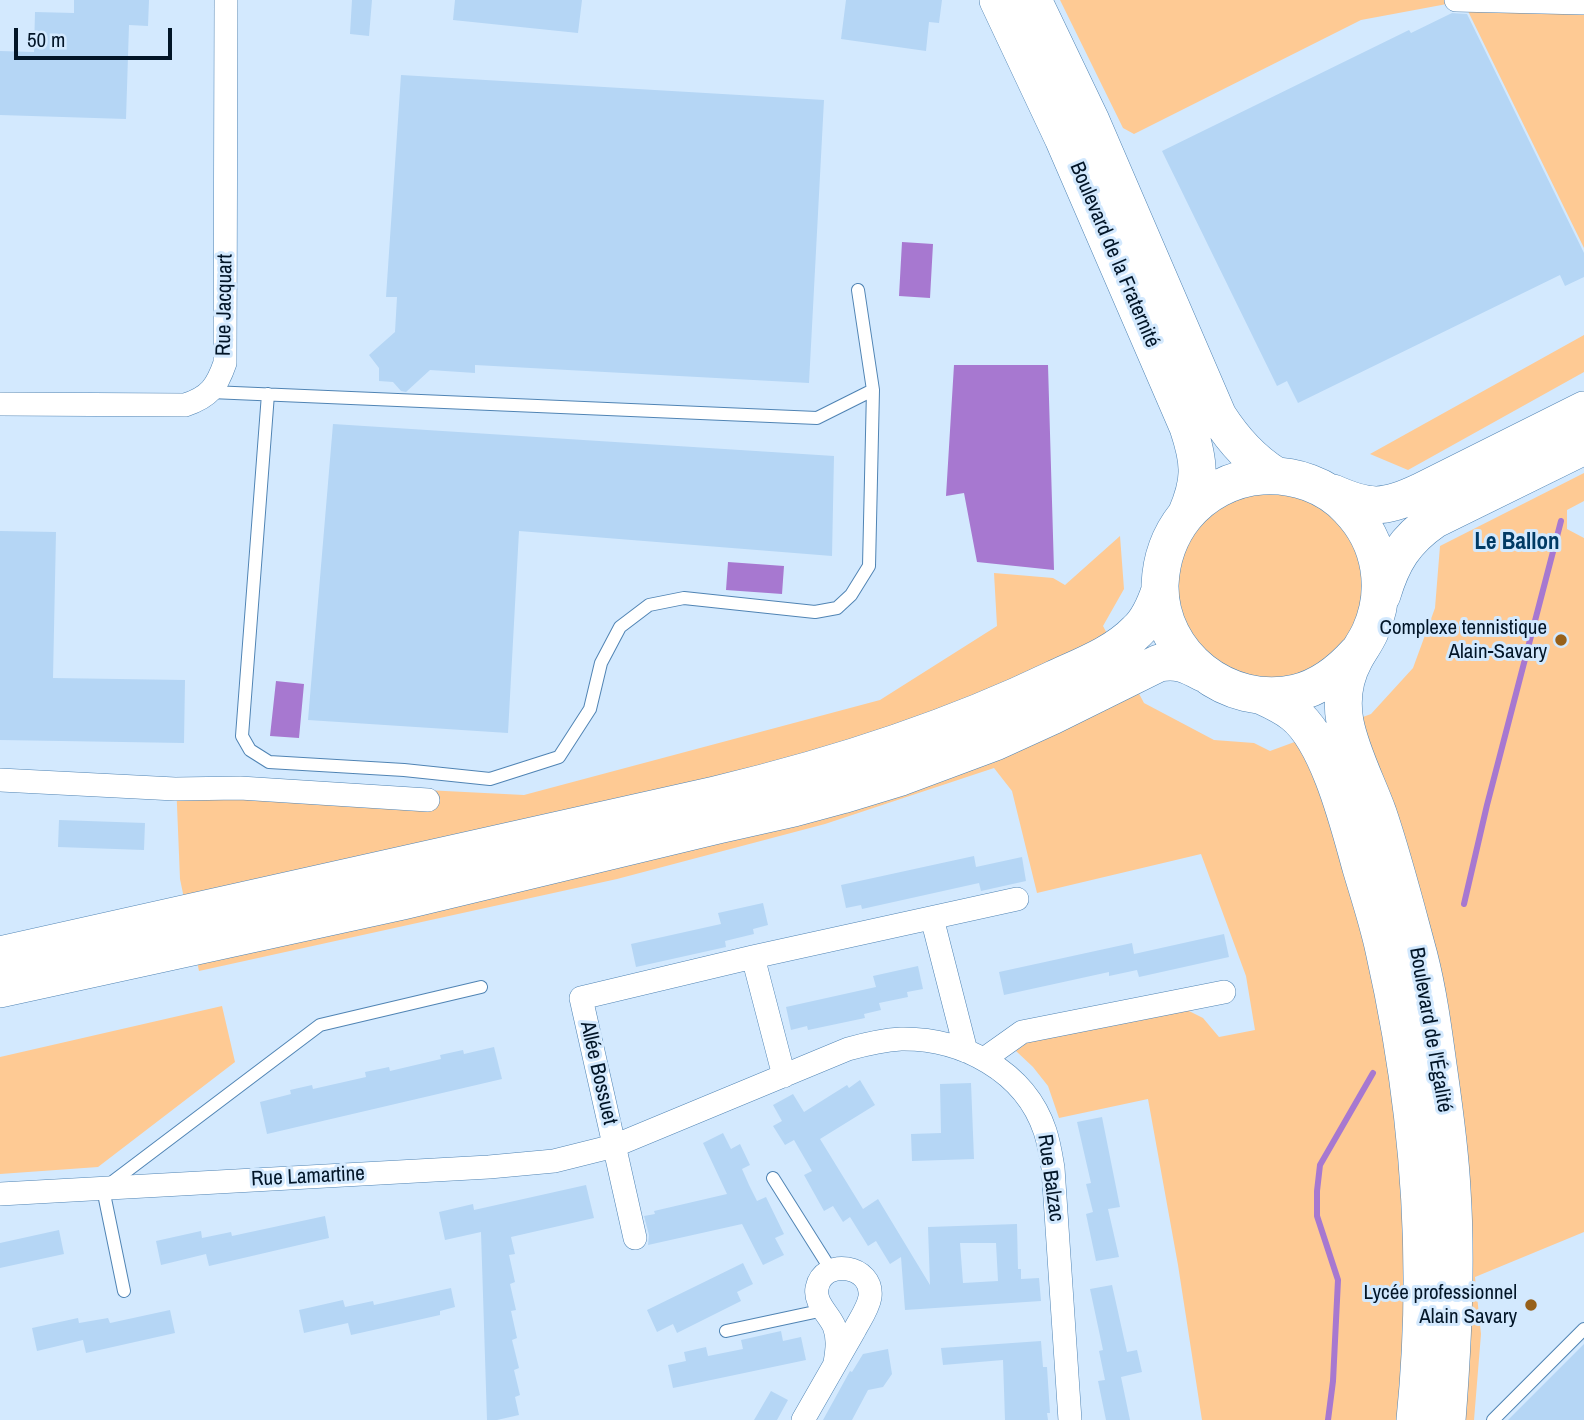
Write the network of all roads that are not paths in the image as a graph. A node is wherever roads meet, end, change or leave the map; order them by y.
1 (226, 0) edge
2 (998, 0) edge
3 (1034, 0) edge
4 (1456, 0) edge
5 (1584, 3) edge
6 (858, 290) dead end
7 (873, 390) junction
8 (211, 391) junction
9 (268, 394) junction
10 (0, 404) edge
11 (1584, 410) edge
12 (1584, 446) edge
13 (1275, 475) junction
14 (1328, 491) junction
15 (1186, 515) junction
16 (1160, 590) junction
17 (1379, 602) junction
18 (1357, 653) junction
19 (1203, 673) junction
20 (1262, 696) junction
21 (0, 780) edge
22 (428, 800) dead end
23 (1017, 899) dead end
24 (932, 918) junction
25 (0, 955) edge
26 (753, 957) junction
27 (481, 987) dead end
28 (0, 989) edge
29 (1224, 992) dead end
30 (975, 1055) junction
31 (784, 1076) junction
32 (614, 1146) junction
33 (773, 1178) dead end
34 (103, 1189) junction
35 (0, 1194) edge
36 (635, 1238) dead end
37 (831, 1270) junction
38 (124, 1290) dead end
39 (824, 1310) junction
40 (1584, 1329) edge
41 (726, 1331) dead end
42 (835, 1363) junction
43 (803, 1420) edge
44 (1070, 1420) edge
45 (1415, 1420) edge
46 (1447, 1420) edge
47 (1493, 1420) edge

1 - 8 street, Rue Jacquart
2 - 15 main road, Boulevard de la Fraternité
3 - 13 main road, Boulevard de la Fraternité
4 - 5 street
6 - 7 lane
7 - 9 lane
7 - 9 lane
8 - 9 lane
8 - 10 street
11 - 14 main road
12 - 17 main road
13 - 14 main road, Boulevard de l'Égalité
13 - 15 main road, Boulevard de l'Égalité
14 - 17 main road, Boulevard de l'Égalité
15 - 16 main road, Boulevard de l'Égalité
16 - 19 main road, Boulevard de l'Égalité
16 - 25 main road
17 - 18 main road, Boulevard de l'Égalité
18 - 20 main road, Boulevard de l'Égalité
18 - 46 main road, Boulevard de l'Égalité
19 - 20 main road, Boulevard de l'Égalité
19 - 28 main road
20 - 45 main road, Boulevard de l'Égalité
21 - 22 street
23 - 24 street, Allée Bossuet
24 - 26 street, Allée Bossuet
24 - 30 street
26 - 31 street
26 - 32 street, Allée Bossuet
27 - 34 lane
29 - 30 street
30 - 31 street, Rue Balzac
30 - 44 street, Rue Balzac
31 - 32 street, Rue Balzac
32 - 34 street, Rue Lamartine
32 - 36 street, Allée Bossuet
33 - 37 lane
34 - 35 street, Rue Lamartine
34 - 38 lane
37 - 39 street
37 - 42 street
39 - 41 lane
39 - 42 street
40 - 47 lane
42 - 43 street

